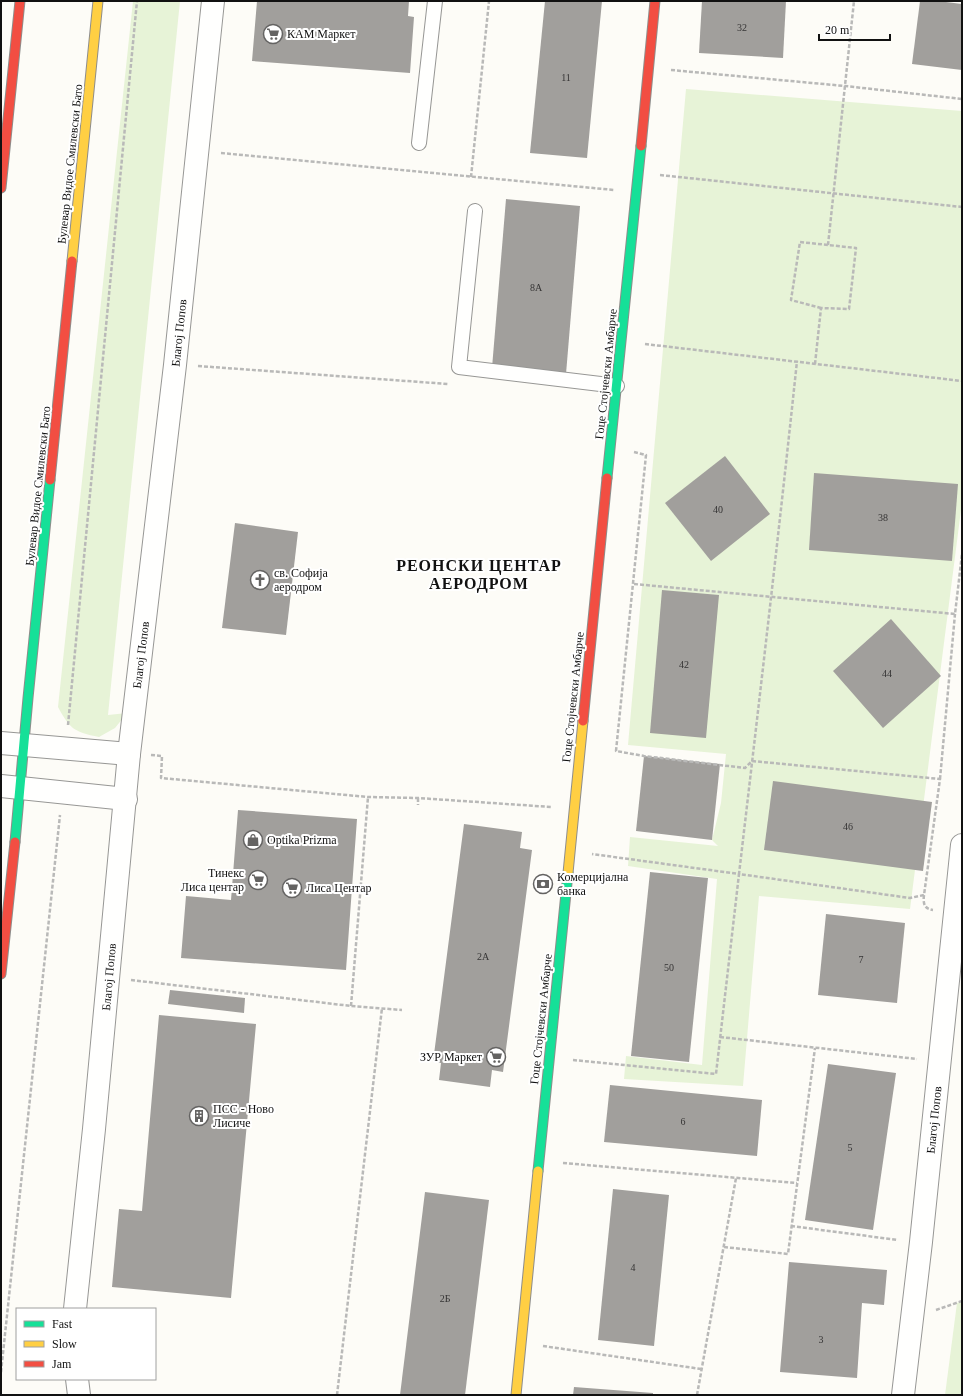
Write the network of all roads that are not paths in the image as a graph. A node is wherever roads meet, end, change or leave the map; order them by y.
1 (20, 1) edge
2 (98, 1) edge
3 (213, 1) edge
4 (435, 1) edge
5 (655, 1) edge
6 (419, 143) dead end
7 (1, 188) edge
8 (475, 210) dead end
9 (617, 386) junction
10 (1, 743) edge
11 (25, 745) junction
12 (129, 754) junction
13 (11, 787) edge
14 (126, 799) junction
15 (962, 845) edge
16 (1, 974) edge
17 (75, 1308) edge
18 (77, 1380) edge
19 (79, 1395) edge
20 (516, 1395) edge
21 (903, 1395) edge

1 - 7 street
2 - 11 street, Булевар Видое Смилевски Бато
3 - 12 street, Благој Попов
4 - 6 lane
5 - 9 street, Гоце Стојчевски Амбарче
8 - 9 lane
9 - 20 street, Гоце Стојчевски Амбарче
10 - 11 street
11 - 12 street
11 - 13 street, Булевар Видое Смилевски Бато
12 - 14 street, Благој Попов
13 - 14 street
13 - 16 street, Булевар Видое Смилевски Бато
14 - 17 street, Благој Попов
15 - 21 street, Благој Попов
18 - 19 street

